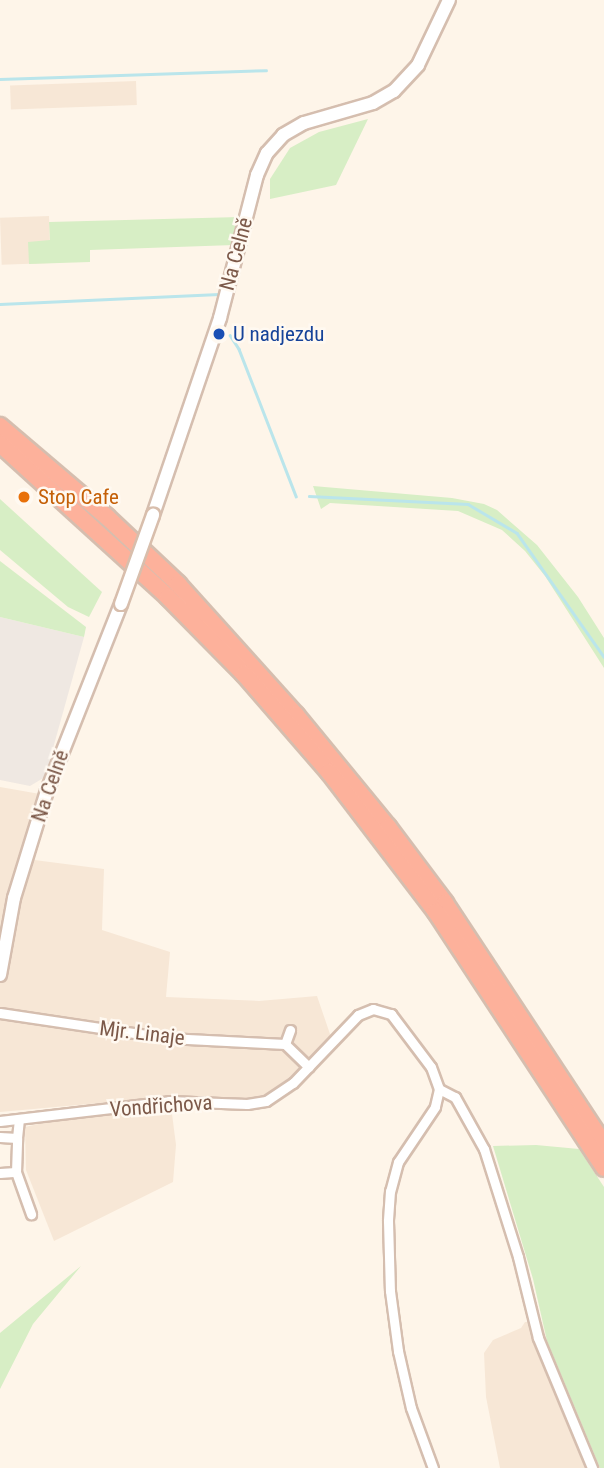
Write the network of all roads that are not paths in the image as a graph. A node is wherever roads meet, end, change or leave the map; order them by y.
1 (449, 0) edge
2 (0, 425) edge
3 (0, 444) edge
4 (0, 975) edge
5 (0, 1013) edge
6 (290, 1030) dead end
7 (285, 1044) junction
8 (309, 1067) junction
9 (439, 1089) junction
10 (0, 1121) edge
11 (19, 1121) junction
12 (0, 1137) edge
13 (17, 1138) junction
14 (604, 1144) edge
15 (604, 1168) edge
16 (16, 1172) junction
17 (0, 1173) edge
18 (31, 1214) dead end
19 (433, 1468) edge
20 (592, 1468) edge

1 - 4 street, Na Celně, bridge
2 - 14 highway
3 - 15 highway
5 - 7 street, Mjr. Linaje
6 - 7 street
7 - 8 street
8 - 9 street, Vondřichova
8 - 11 street, Vondřichova
9 - 19 street
9 - 20 street
10 - 11 street, Vondřichova
11 - 13 street
12 - 13 street
13 - 16 street
16 - 17 street
16 - 18 street

